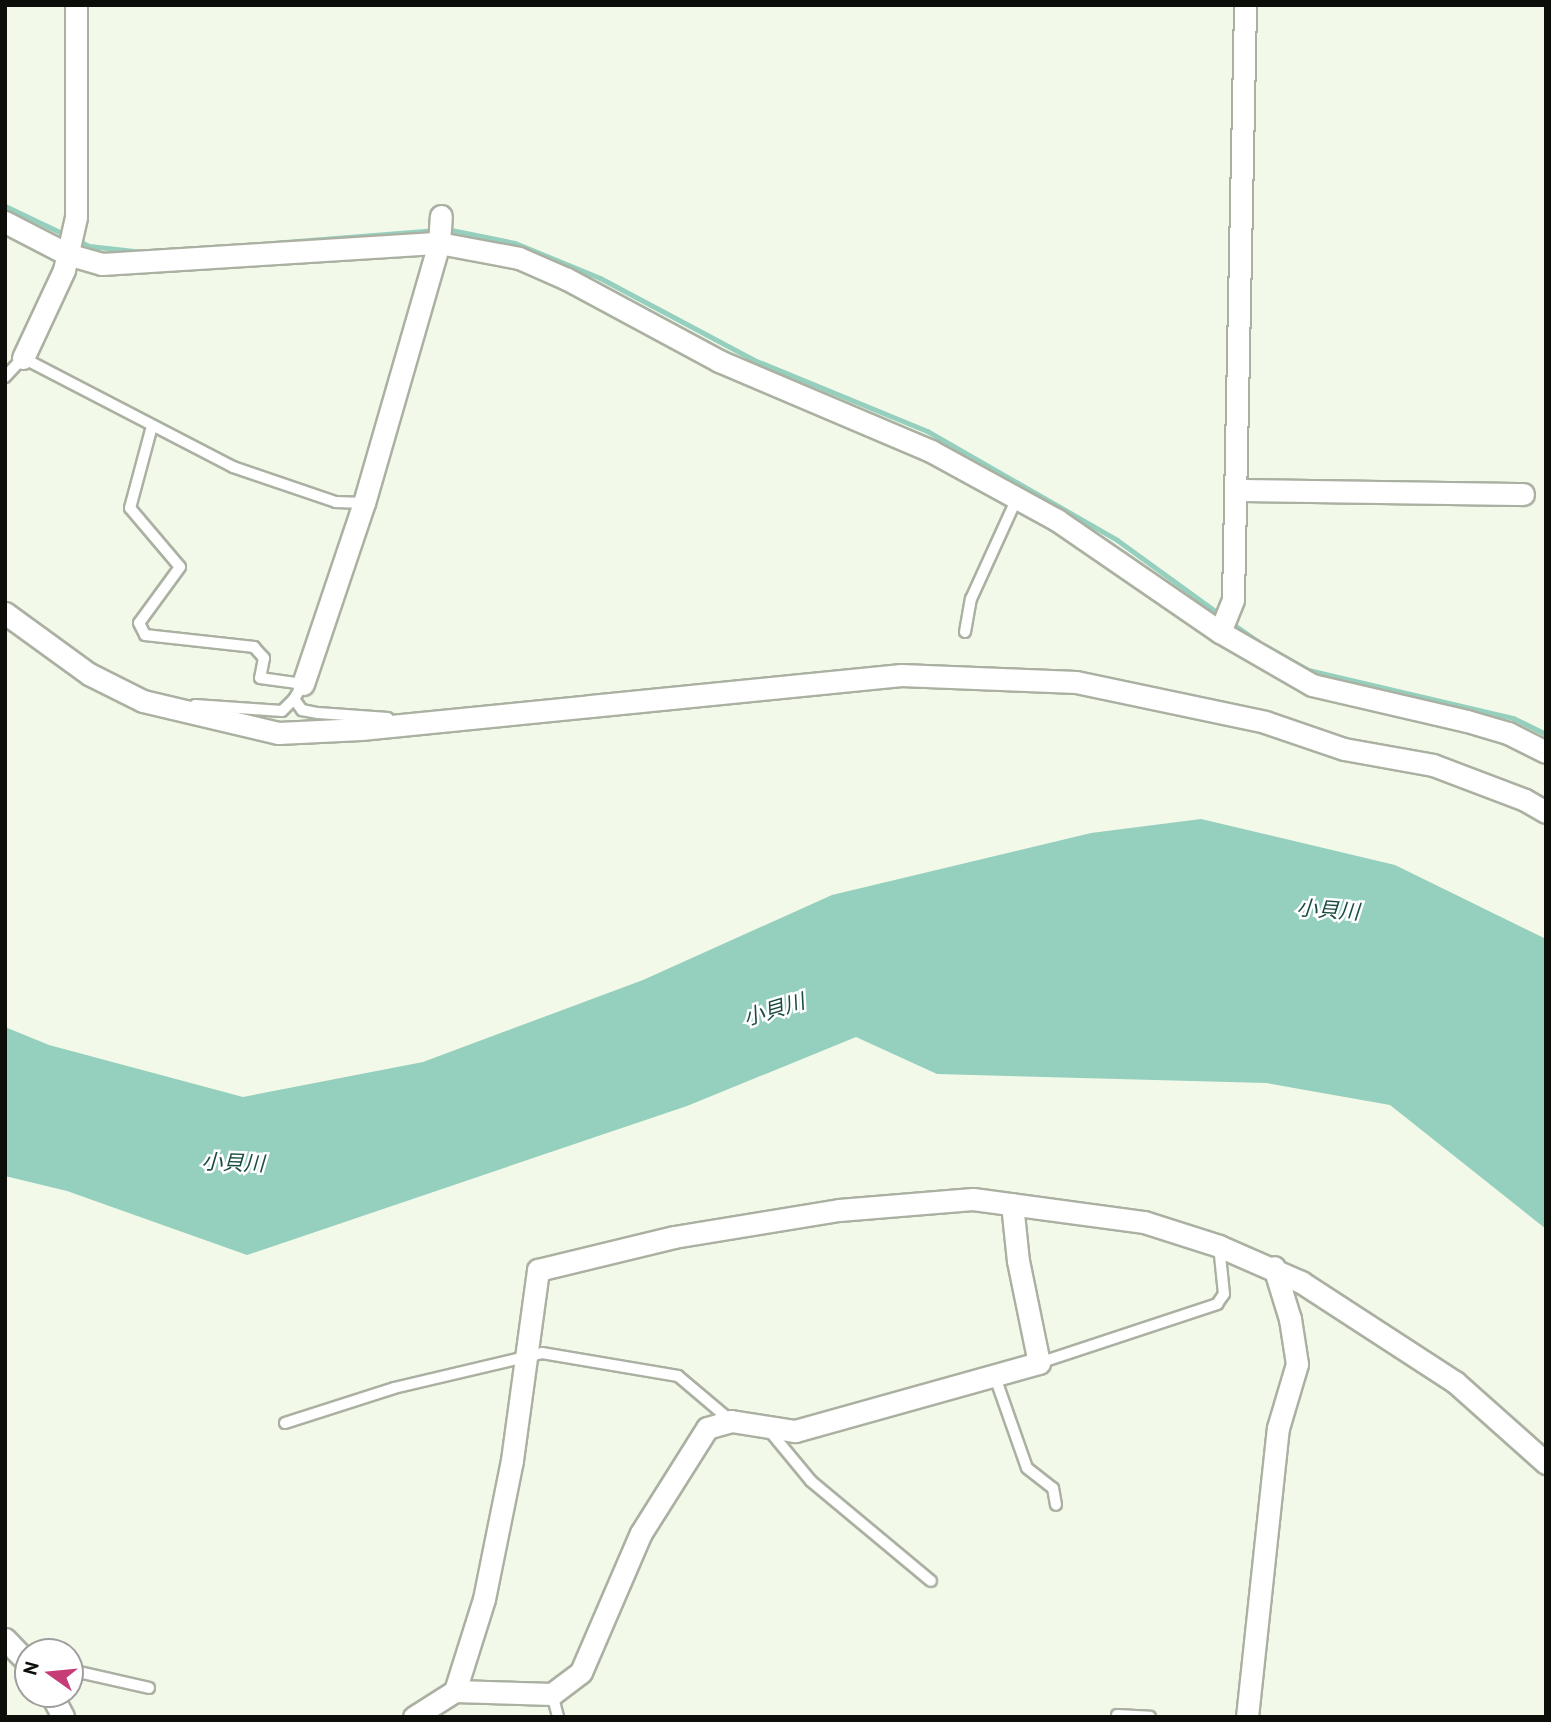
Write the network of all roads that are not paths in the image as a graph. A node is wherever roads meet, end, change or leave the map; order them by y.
1 (76, 5) edge
2 (1245, 5) edge
3 (5, 222) edge
4 (440, 228) junction
5 (69, 244) junction
6 (23, 358) junction
7 (5, 377) edge
8 (152, 426) junction
9 (1236, 491) junction
10 (1523, 494) dead end
11 (1017, 498) junction
12 (364, 503) junction
13 (5, 613) edge
14 (965, 632) dead end
15 (1220, 632) junction
16 (298, 692) junction
17 (143, 701) junction
18 (439, 721) junction
19 (1546, 752) edge
20 (1546, 812) edge
21 (1012, 1204) junction
22 (1219, 1246) junction
23 (1274, 1267) junction
24 (528, 1354) junction
25 (1039, 1363) junction
26 (995, 1377) junction
27 (731, 1421) junction
28 (285, 1423) dead end
29 (768, 1429) junction
30 (1544, 1458) edge
31 (1056, 1505) dead end
32 (931, 1581) dead end
33 (84, 1673) edge
34 (149, 1688) dead end
35 (455, 1692) junction
36 (552, 1694) junction
37 (1117, 1715) edge
38 (414, 1717) edge
39 (558, 1717) edge
40 (1150, 1717) edge
41 (1247, 1717) edge

1 - 5 street
2 - 9 street
3 - 5 street
4 - 5 street
4 - 11 street
4 - 12 street
5 - 6 street
6 - 7 lane
6 - 8 lane
8 - 12 lane
8 - 16 lane
9 - 10 street
9 - 15 street
11 - 14 lane
11 - 15 street
12 - 16 street
13 - 17 street
15 - 19 street
16 - 17 lane
16 - 18 lane
17 - 18 street
18 - 20 street
21 - 22 street
21 - 24 street
21 - 25 street
22 - 23 street
22 - 25 lane
23 - 30 street
23 - 41 street
24 - 27 lane
24 - 28 lane
24 - 35 street
25 - 26 street
26 - 29 street
26 - 31 lane
27 - 29 street
27 - 36 street
29 - 32 lane
33 - 34 lane
35 - 36 street
35 - 38 street
36 - 39 lane
37 - 40 lane

